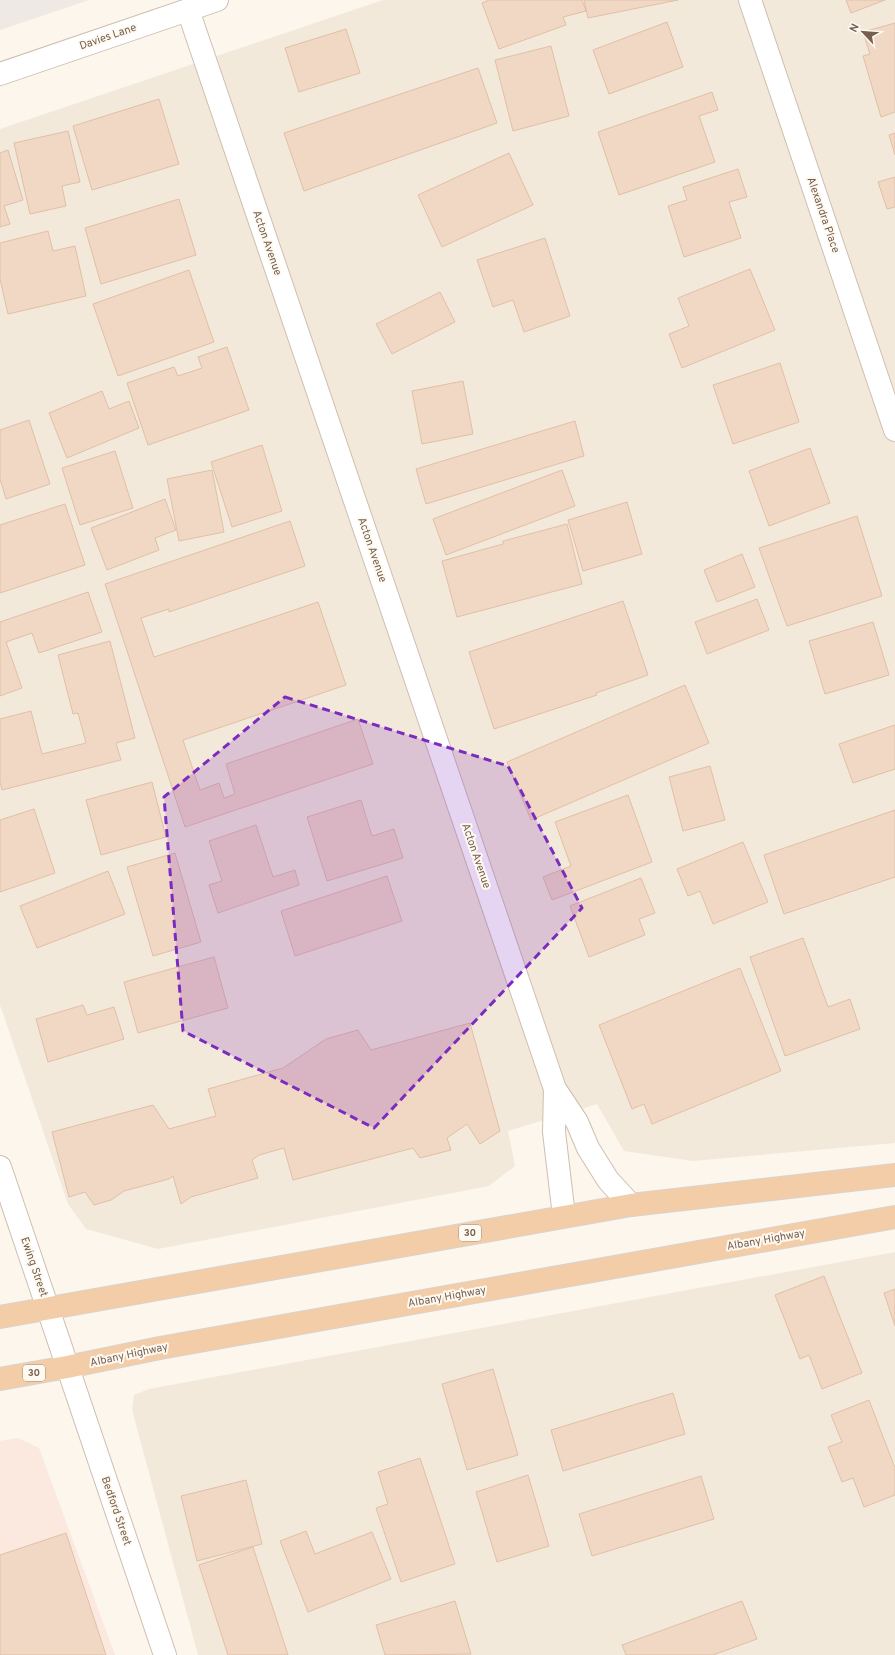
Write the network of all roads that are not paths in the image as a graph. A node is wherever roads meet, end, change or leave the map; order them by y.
1 (217, 0) edge
2 (750, 0) edge
3 (188, 10) junction
4 (0, 74) edge
5 (895, 430) edge
6 (555, 1089) junction
7 (0, 1167) edge
8 (895, 1175) edge
9 (631, 1205) junction
10 (564, 1216) junction
11 (895, 1217) edge
12 (48, 1308) junction
13 (0, 1317) edge
14 (67, 1368) junction
15 (0, 1379) edge
16 (165, 1655) edge

1 - 3 street, Davies Lane
2 - 5 street, Alexandra Place
3 - 4 street, Davies Lane
3 - 6 street, Acton Avenue
6 - 9 street, Acton Avenue
6 - 10 street, Acton Avenue
7 - 12 street, Ewing Street
8 - 9 highway, 30
9 - 10 highway, 30
10 - 12 highway, 30
11 - 14 highway, Albany Highway / 30
12 - 13 highway, 30
12 - 14 street, Ewing Street
14 - 15 highway, Albany Highway / 30
14 - 16 street, Bedford Street

